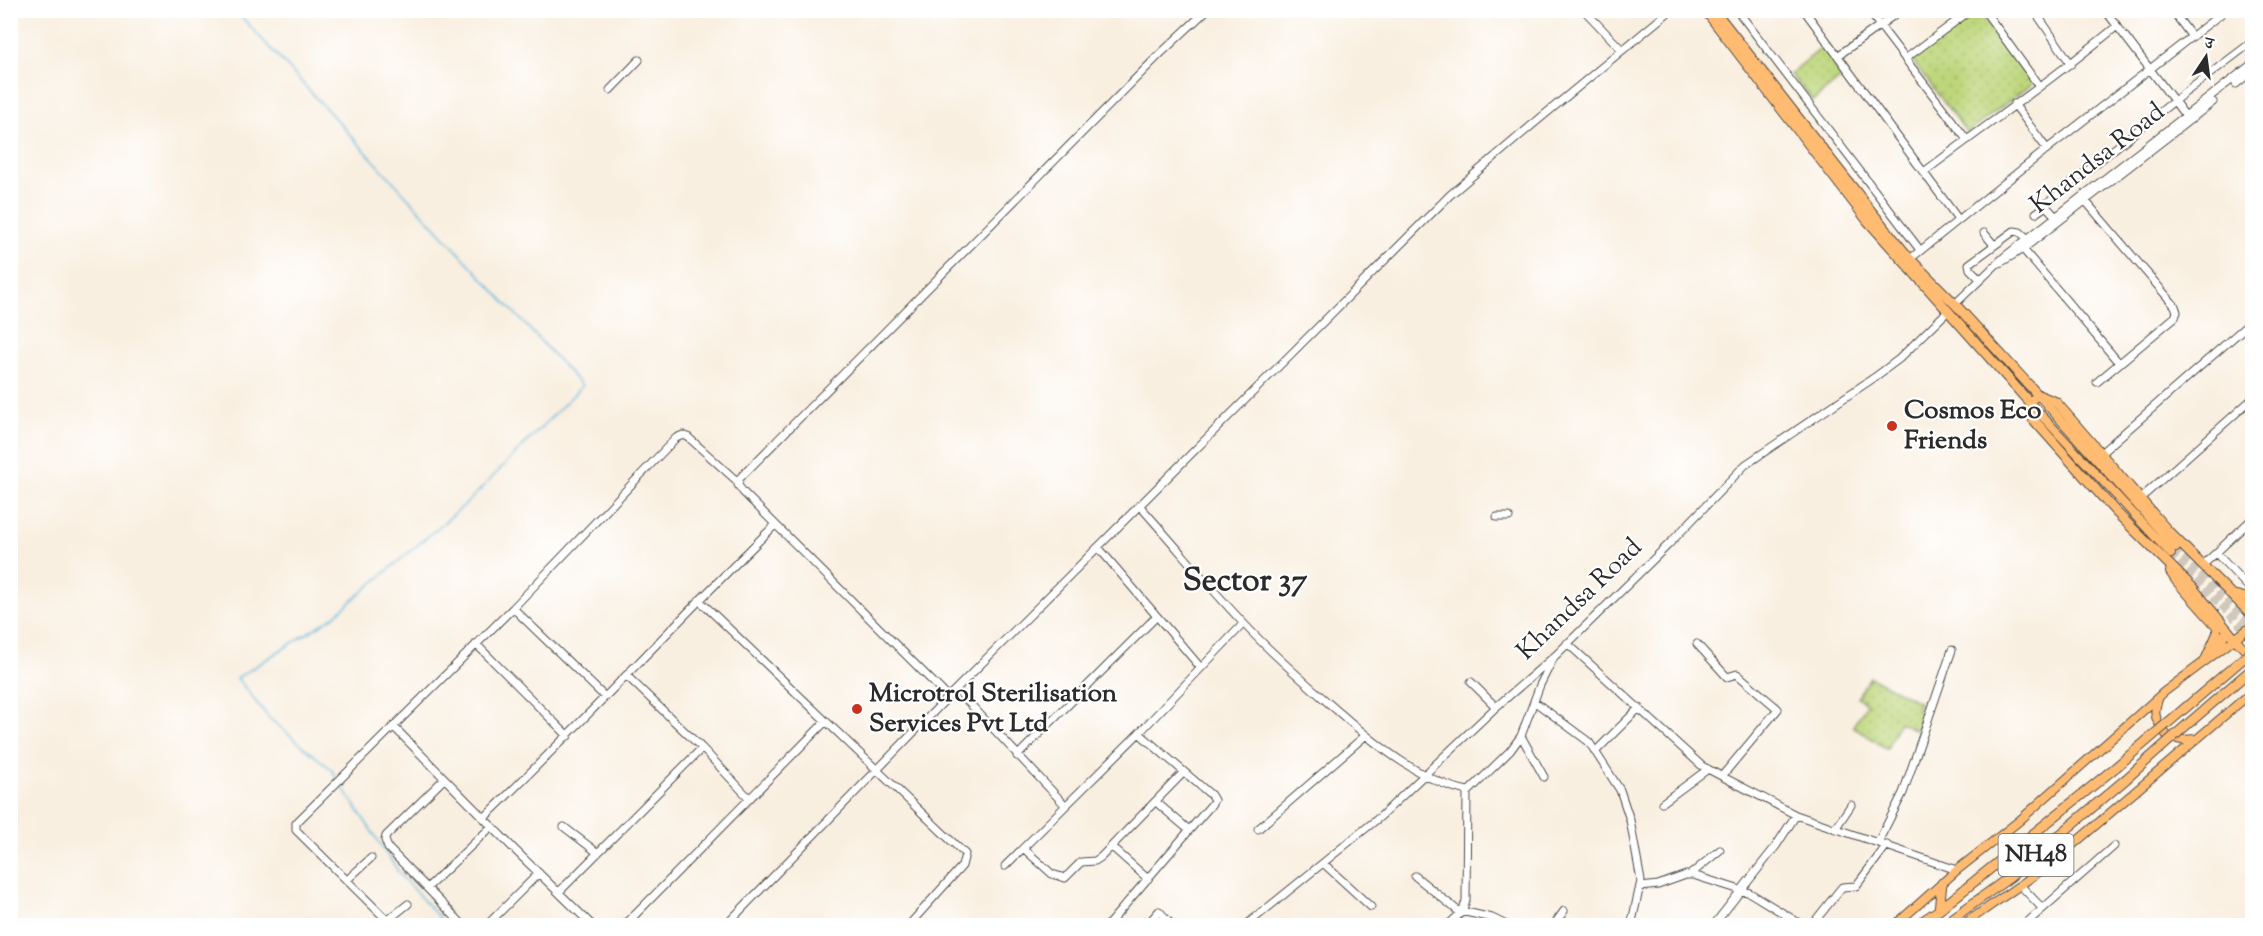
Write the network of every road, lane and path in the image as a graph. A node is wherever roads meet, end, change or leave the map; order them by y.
1 (1207, 10) edge
2 (1584, 10) edge
3 (1671, 10) edge
4 (1697, 10) edge
5 (1737, 10) edge
6 (1804, 10) edge
7 (1868, 10) edge
8 (1900, 10) edge
9 (1971, 10) edge
10 (1984, 10) edge
11 (2034, 10) edge
12 (2105, 10) edge
13 (2172, 10) edge
14 (2226, 10) edge
15 (1710, 13) edge
16 (1879, 25) junction
17 (2117, 26) junction
18 (2192, 37) junction
19 (2253, 42) edge
20 (1622, 50) junction
21 (1839, 55) junction
22 (1905, 59) junction
23 (639, 60) dead end
24 (2072, 64) junction
25 (2253, 64) edge
26 (2150, 69) junction
27 (2253, 71) edge
28 (2039, 86) junction
29 (610, 90) dead end
30 (2174, 101) junction
31 (2014, 104) junction
32 (2204, 106) junction
33 (2187, 118) junction
34 (1967, 140) junction
35 (2047, 149) junction
36 (1924, 172) junction
37 (2083, 198) junction
38 (2046, 206) junction
39 (2036, 213) dead end
40 (2056, 217) junction
41 (1958, 219) junction
42 (1882, 232) junction
43 (1984, 233) dead end
44 (2028, 239) junction
45 (1994, 245) junction
46 (2022, 247) junction
47 (1920, 250) junction
48 (1910, 259) junction
49 (1981, 280) junction
50 (1952, 307) junction
51 (2253, 321) edge
52 (2119, 363) junction
53 (2097, 382) dead end
54 (2038, 395) junction
55 (2253, 399) edge
56 (2029, 402) junction
57 (2100, 453) junction
58 (738, 482) junction
59 (2140, 499) junction
60 (1139, 506) junction
61 (1497, 517) dead end
62 (1509, 517) dead end
63 (2253, 519) edge
64 (775, 525) junction
65 (1098, 547) junction
66 (2216, 553) junction
67 (2171, 566) junction
68 (2202, 566) junction
69 (2253, 591) edge
70 (2229, 592) junction
71 (2253, 599) edge
72 (699, 600) junction
73 (513, 608) junction
74 (2253, 615) edge
75 (1156, 617) junction
76 (1243, 624) junction
77 (2253, 626) edge
78 (2227, 629) junction
79 (2235, 639) junction
80 (1567, 643) junction
81 (476, 644) junction
82 (1697, 644) dead end
83 (1952, 650) dead end
84 (2253, 651) edge
85 (2217, 652) junction
86 (1556, 654) junction
87 (2253, 658) edge
88 (2204, 663) junction
89 (1201, 668) junction
90 (2253, 669) edge
91 (627, 676) junction
92 (1472, 682) dead end
93 (956, 689) junction
94 (2253, 692) edge
95 (2160, 696) junction
96 (605, 697) junction
97 (948, 697) junction
98 (2249, 699) edge
99 (1534, 702) junction
100 (1496, 707) junction
101 (1639, 708) junction
102 (826, 721) junction
103 (394, 727) junction
104 (1139, 734) junction
105 (1366, 735) junction
106 (568, 736) junction
107 (1521, 736) junction
108 (2198, 738) junction
109 (702, 748) junction
110 (1595, 752) junction
111 (1017, 756) junction
112 (1708, 769) junction
113 (876, 771) junction
114 (1183, 772) junction
115 (1426, 774) junction
116 (1722, 776) junction
117 (1544, 777) dead end
118 (444, 779) junction
119 (1468, 791) junction
120 (749, 798) junction
121 (1156, 802) junction
122 (1662, 802) dead end
123 (1065, 805) junction
124 (1851, 805) dead end
125 (1796, 814) junction
126 (484, 818) junction
127 (492, 826) junction
128 (564, 826) dead end
129 (1258, 829) dead end
130 (1835, 829) junction
131 (1189, 830) junction
132 (1878, 842) junction
133 (1887, 845) junction
134 (2114, 846) dead end
135 (1112, 847) junction
136 (1023, 848) junction
137 (1720, 850) dead end
138 (598, 853) junction
139 (371, 858) dead end
140 (1323, 864) junction
141 (1005, 866) dead end
142 (1957, 870) junction
143 (539, 873) junction
144 (1691, 874) junction
145 (1415, 876) dead end
146 (1148, 879) junction
147 (347, 880) junction
148 (1942, 883) junction
149 (2020, 885) junction
150 (1641, 887) junction
151 (427, 888) junction
152 (1739, 890) junction
153 (559, 892) junction
154 (408, 904) dead end
155 (1371, 907) dead end
156 (2042, 908) junction
157 (1939, 910) junction
158 (1564, 911) dead end
159 (1462, 912) junction
160 (391, 923) edge
161 (588, 924) edge
162 (464, 926) edge
163 (486, 926) edge
164 (624, 926) edge
165 (725, 926) edge
166 (908, 926) edge
167 (1107, 926) edge
168 (1146, 926) edge
169 (1173, 926) edge
170 (1245, 926) edge
171 (1448, 926) edge
172 (1508, 926) edge
173 (1553, 926) edge
174 (1631, 926) edge
175 (1713, 926) edge
176 (1804, 926) edge
177 (1811, 926) edge
178 (1893, 926) edge
179 (1915, 926) edge
180 (1942, 926) edge
181 (1961, 926) edge
182 (2023, 926) edge

1 - 58 street
2 - 20 street
3 - 20 street
4 - 15 highway
5 - 47 street
6 - 21 street
7 - 16 street
8 - 16 street
9 - 22 street
10 - 28 street
11 - 24 street
12 - 17 street
13 - 18 street
14 - 18 street
15 - 42 highway
16 - 21 street
16 - 22 street
17 - 24 street
17 - 26 street
18 - 26 street
19 - 30 street
20 - 60 street
21 - 36 street
22 - 34 street
23 - 29 street
24 - 28 street
25 - 32 street, Khandsa Road
26 - 30 street
26 - 35 street
27 - 32 street, Khandsa Road
28 - 31 street
30 - 33 street
30 - 38 street
31 - 34 street
31 - 35 street
32 - 33 street, Khandsa Road
33 - 37 street, Khandsa Road
34 - 36 street
35 - 41 street
36 - 41 street
37 - 40 street, Khandsa Road
37 - 46 street, Khandsa Road
37 - 52 street
38 - 39 street
38 - 40 street
40 - 44 street, Khandsa Road
41 - 47 street
42 - 48 highway
42 - 50 highway
43 - 45 street
44 - 45 street
44 - 46 street, Khandsa Road
45 - 49 street
46 - 49 street, Khandsa Road
46 - 52 street
47 - 48 street
48 - 50 highway
49 - 50 street, Khandsa Road
50 - 54 highway
50 - 56 highway
50 - 80 street, Khandsa Road
51 - 57 street
52 - 53 street
54 - 56 main road
54 - 56 main road
54 - 57 highway
55 - 59 street
56 - 67 highway
57 - 59 highway
58 - 64 street
58 - 73 street
59 - 68 highway
60 - 65 street
60 - 76 street
61 - 62 street
63 - 66 street
64 - 72 street
64 - 97 street
65 - 75 street
65 - 93 street
66 - 68 street
66 - 69 street
67 - 78 highway
67 - 88 main road
68 - 70 highway
70 - 71 main road
70 - 74 highway
72 - 91 street
72 - 102 street
73 - 81 street
73 - 96 street
75 - 89 street
75 - 111 street
76 - 89 street
76 - 105 street
77 - 79 main road
78 - 79 highway
78 - 85 main road
79 - 85 main road
79 - 87 main road
80 - 86 street, Khandsa Road
80 - 101 street
81 - 103 street
81 - 106 street
82 - 116 street
83 - 132 street
84 - 157 highway, NH48, bridge
85 - 88 main road
86 - 99 street
86 - 100 street, Khandsa Road
88 - 95 main road
89 - 104 street
90 - 180 highway, NH48, bridge
91 - 96 street
91 - 109 street
92 - 100 street
93 - 97 street
93 - 111 street
94 - 98 main road
95 - 108 main road
95 - 142 main road
96 - 106 street
97 - 113 street
98 - 108 main road
99 - 107 street
99 - 110 street
100 - 115 street, Khandsa Road
101 - 110 street
101 - 112 street
102 - 113 street
102 - 120 street
103 - 118 street
103 - 147 street
104 - 114 street
104 - 123 street
105 - 115 street
105 - 129 street
106 - 126 street
107 - 117 street
107 - 119 street
108 - 149 main road
109 - 120 street
109 - 138 street
110 - 150 street
111 - 123 street
112 - 116 street
112 - 122 street
113 - 165 street
113 - 166 street
114 - 121 street
114 - 131 street
115 - 119 street
115 - 140 street, Khandsa Road
116 - 125 street
118 - 126 street
118 - 151 street
119 - 159 street
120 - 164 street
121 - 131 street
121 - 135 street
123 - 136 street
124 - 130 street
125 - 130 street
125 - 152 street
126 - 127 street
127 - 143 street
127 - 151 street
128 - 138 street
130 - 132 street
131 - 146 street
132 - 133 street
133 - 142 street
133 - 177 street
134 - 156 street
135 - 136 street
135 - 146 street
136 - 141 street
137 - 144 street
138 - 153 street
139 - 147 street
140 - 155 street
140 - 170 street, Khandsa Road
142 - 148 main road
143 - 153 street
143 - 163 street
144 - 150 street
144 - 152 street
145 - 159 street
146 - 167 street
147 - 160 street
148 - 157 highway
148 - 178 main road
149 - 156 street
149 - 181 main road
150 - 174 street
151 - 162 street
152 - 175 street
152 - 176 street
153 - 161 street
154 - 160 street
156 - 182 street
157 - 179 highway, NH48
158 - 173 street
159 - 171 street
159 - 172 street
168 - 169 street

